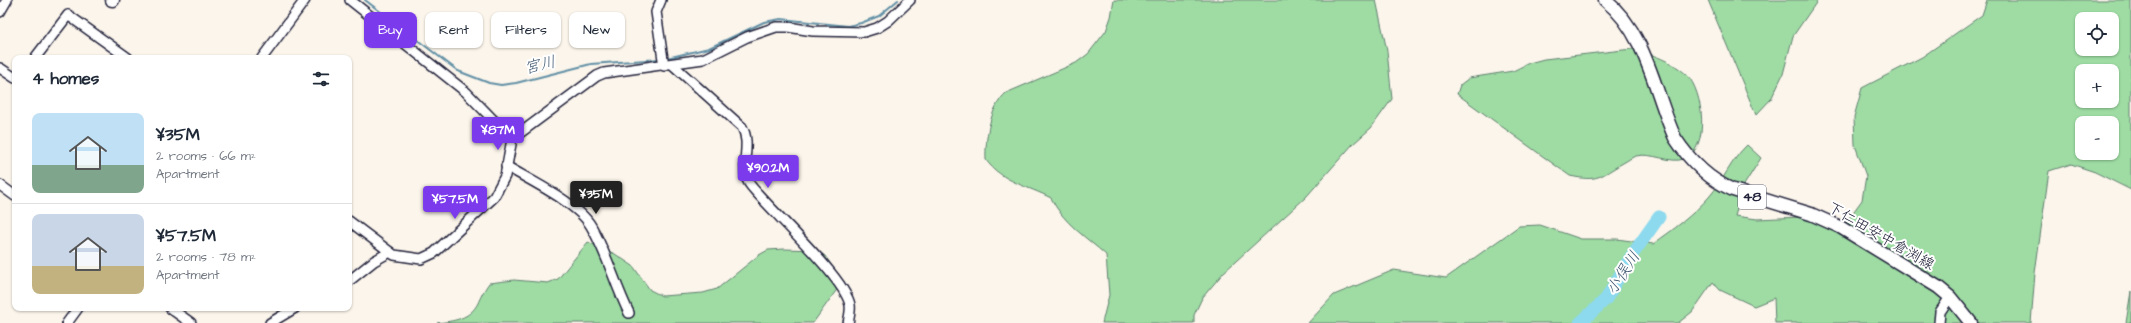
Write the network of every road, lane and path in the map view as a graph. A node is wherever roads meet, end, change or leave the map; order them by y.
1 (7, 0) edge
2 (305, 0) edge
3 (350, 0) edge
4 (661, 0) edge
5 (910, 0) edge
6 (1605, 0) edge
7 (0, 12) edge
8 (37, 55) edge
9 (124, 55) edge
10 (264, 55) edge
11 (668, 65) junction
12 (0, 68) edge
13 (12, 76) edge
14 (512, 139) junction
15 (506, 166) junction
16 (0, 185) edge
17 (12, 194) edge
18 (352, 223) edge
19 (390, 252) junction
20 (352, 278) edge
21 (1950, 297) junction
22 (76, 311) edge
23 (174, 311) edge
24 (290, 311) edge
25 (629, 313) dead end
26 (67, 323) edge
27 (191, 323) edge
28 (270, 323) edge
29 (848, 323) edge
30 (1939, 323) edge
31 (1971, 323) edge

1 - 7 street
2 - 10 street
3 - 14 street
4 - 11 street
5 - 11 street
6 - 21 main road, 下仁田安中倉渕線 / 48
8 - 9 street
11 - 14 street
11 - 29 street
12 - 13 street
14 - 15 street
15 - 19 street
15 - 25 street
16 - 17 street
18 - 19 street
19 - 20 street
21 - 30 street
21 - 31 main road, 下仁田安中倉渕線 / 48
22 - 26 street
23 - 27 street
24 - 28 street

